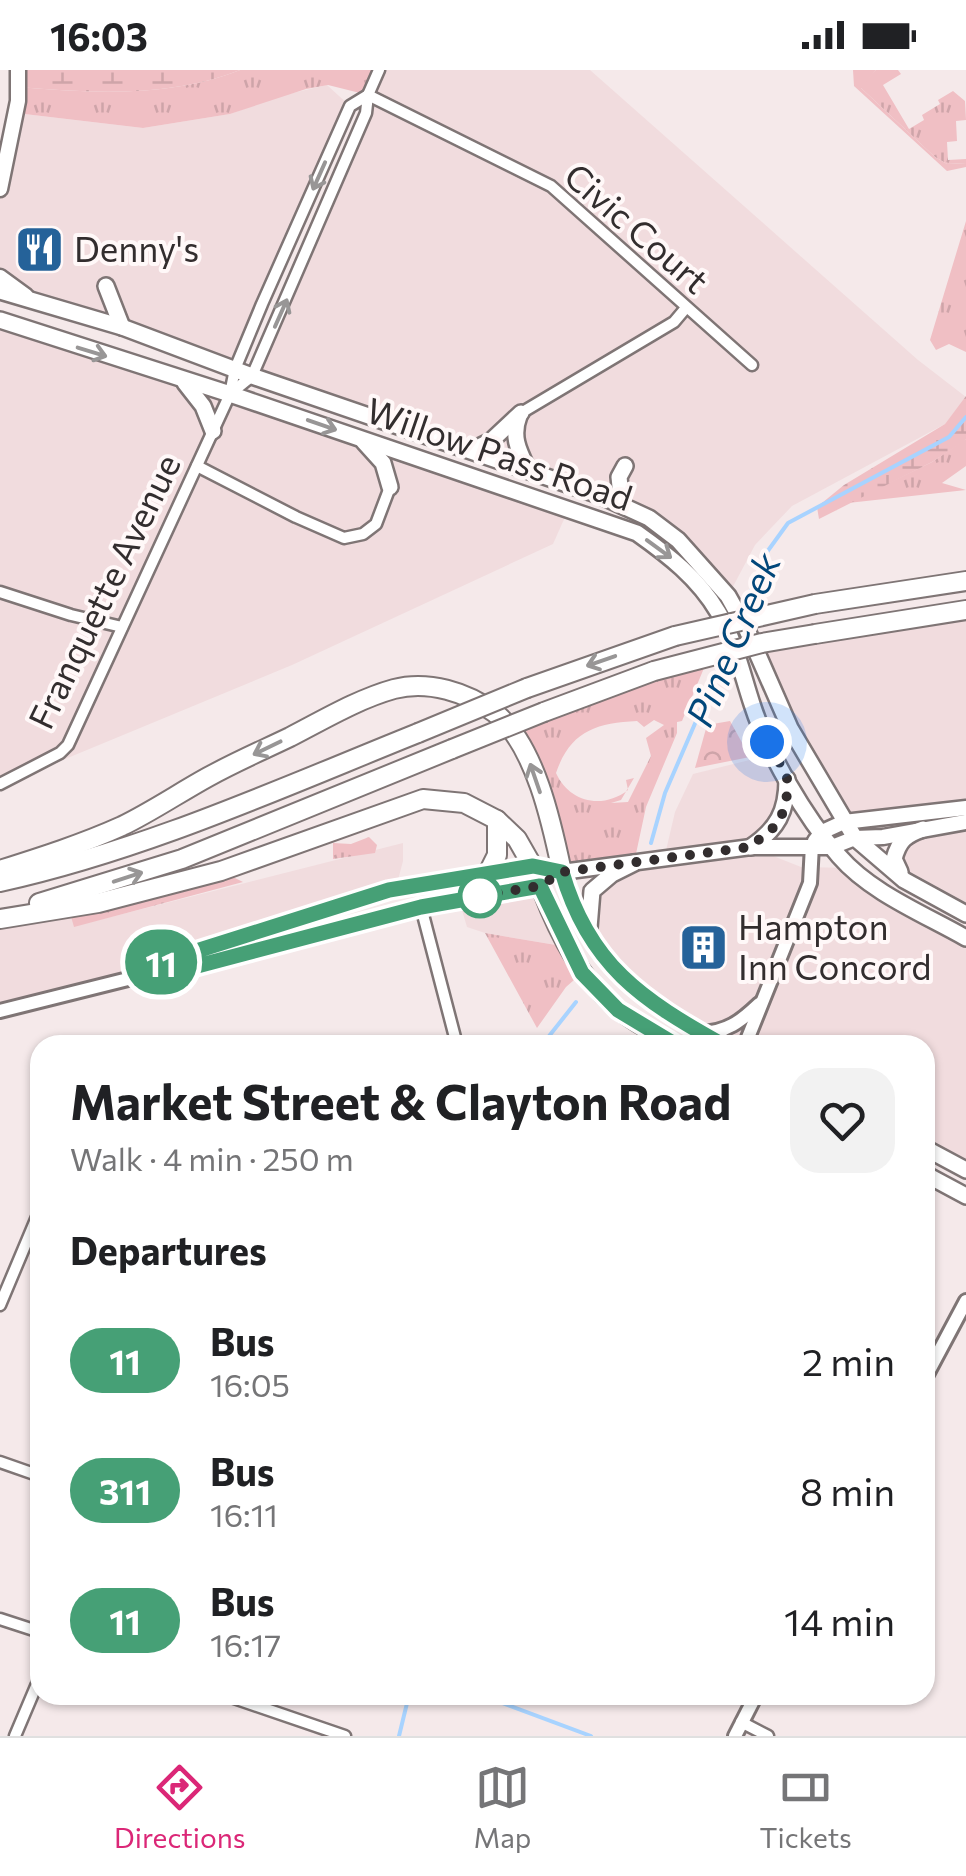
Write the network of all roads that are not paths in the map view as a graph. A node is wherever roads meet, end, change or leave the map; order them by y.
1 (18, 70) edge
2 (379, 70) edge
3 (368, 95) junction
4 (0, 189) edge
5 (0, 277) edge
6 (106, 286) dead end
7 (0, 291) edge
8 (31, 300) junction
9 (685, 309) junction
10 (0, 320) edge
11 (122, 327) junction
12 (752, 366) dead end
13 (235, 369) junction
14 (252, 376) junction
15 (182, 380) junction
16 (230, 394) junction
17 (521, 413) junction
18 (213, 431) junction
19 (362, 438) junction
20 (472, 450) junction
21 (197, 466) junction
22 (625, 466) dead end
23 (528, 470) junction
24 (390, 486) joint
25 (622, 505) junction
26 (966, 580) edge
27 (0, 592) edge
28 (966, 610) edge
29 (122, 626) junction
30 (787, 775) junction
31 (0, 784) edge
32 (966, 808) edge
33 (497, 820) junction
34 (844, 822) junction
35 (966, 822) edge
36 (923, 828) junction
37 (855, 838) junction
38 (817, 839) junction
39 (832, 846) junction
40 (750, 847) junction
41 (634, 863) junction
42 (533, 866) junction
43 (0, 870) edge
44 (562, 872) junction
45 (488, 875) junction
46 (904, 880) junction
47 (0, 882) edge
48 (540, 886) junction
49 (421, 907) junction
50 (966, 914) edge
51 (0, 916) edge
52 (590, 937) junction
53 (966, 938) edge
54 (136, 977) junction
55 (764, 999) junction
56 (0, 1012) edge
57 (701, 1032) junction
58 (454, 1035) edge
59 (660, 1035) edge
60 (706, 1035) edge
61 (749, 1035) edge
62 (935, 1154) edge
63 (966, 1173) edge
64 (935, 1174) edge
65 (935, 1179) edge
66 (966, 1196) edge
67 (30, 1234) edge
68 (966, 1301) edge
69 (0, 1305) edge
70 (935, 1359) edge
71 (0, 1462) edge
72 (30, 1472) edge
73 (0, 1619) edge
74 (30, 1629) edge
75 (30, 1701) edge
76 (249, 1705) edge
77 (751, 1705) edge
78 (742, 1722) junction
79 (313, 1731) edge
80 (15, 1736) edge
81 (346, 1736) edge
82 (735, 1736) edge
83 (768, 1736) edge

1 - 4 main road
2 - 3 street
3 - 9 street, Civic Court
3 -> 13 street
14 -> 3 street
5 - 8 main road
6 - 11 main road
7 - 8 main road, Willow Pass Road
8 - 11 main road, Willow Pass Road
9 - 12 street, Civic Court
9 - 17 street
10 -> 15 main road, Willow Pass Road
11 - 13 main road, Willow Pass Road
13 - 14 main road, Willow Pass Road
13 - 16 street
14 - 16 street
14 - 20 main road, Willow Pass Road
15 - 16 main road, Willow Pass Road
15 - 18 main road
16 - 18 street, Franquette Avenue
16 -> 19 main road, Willow Pass Road
17 - 20 main road
17 - 23 main road
18 - 21 street, Franquette Avenue
19 - 24 main road
19 -> 30 main road, Willow Pass Road
20 - 23 main road, Willow Pass Road
21 - 24 street
21 - 29 street, Franquette Avenue
22 - 25 main road
23 - 25 main road, Willow Pass Road
25 - 34 main road, Willow Pass Road
26 -> 47 highway, bridge
27 - 29 street
51 -> 28 highway, bridge
29 - 31 street, Franquette Avenue
30 - 38 main road, Willow Pass Road
30 - 40 main road
32 - 34 main road
33 - 42 highway
33 - 45 highway
33 - 51 highway
34 - 37 main road, Willow Pass Road
34 - 38 main road
35 - 36 main road
36 - 37 main road
36 - 46 main road
37 - 39 main road
37 - 46 main road, Willow Pass Road
38 - 39 main road, Willow Pass Road
38 - 40 main road
38 - 55 street
39 - 53 main road, Willow Pass Road
40 - 41 main road
41 - 44 main road
41 - 52 main road
42 - 44 main road
42 - 45 street
42 - 48 main road
44 -> 43 highway
44 - 48 main road
44 - 52 main road
45 - 54 street
46 - 50 main road, Willow Pass Road
48 - 49 street
48 - 59 main road
49 - 54 street
49 - 58 street
52 - 57 main road
54 - 56 street
55 - 57 street
55 - 61 street
57 - 60 main road
62 - 63 main road
63 - 64 main road
65 - 66 main road
67 - 69 street
68 - 70 street
71 - 72 street
73 - 74 street
75 - 80 street
76 - 79 street
77 - 78 street
78 - 82 street
78 - 83 street
79 - 81 street

